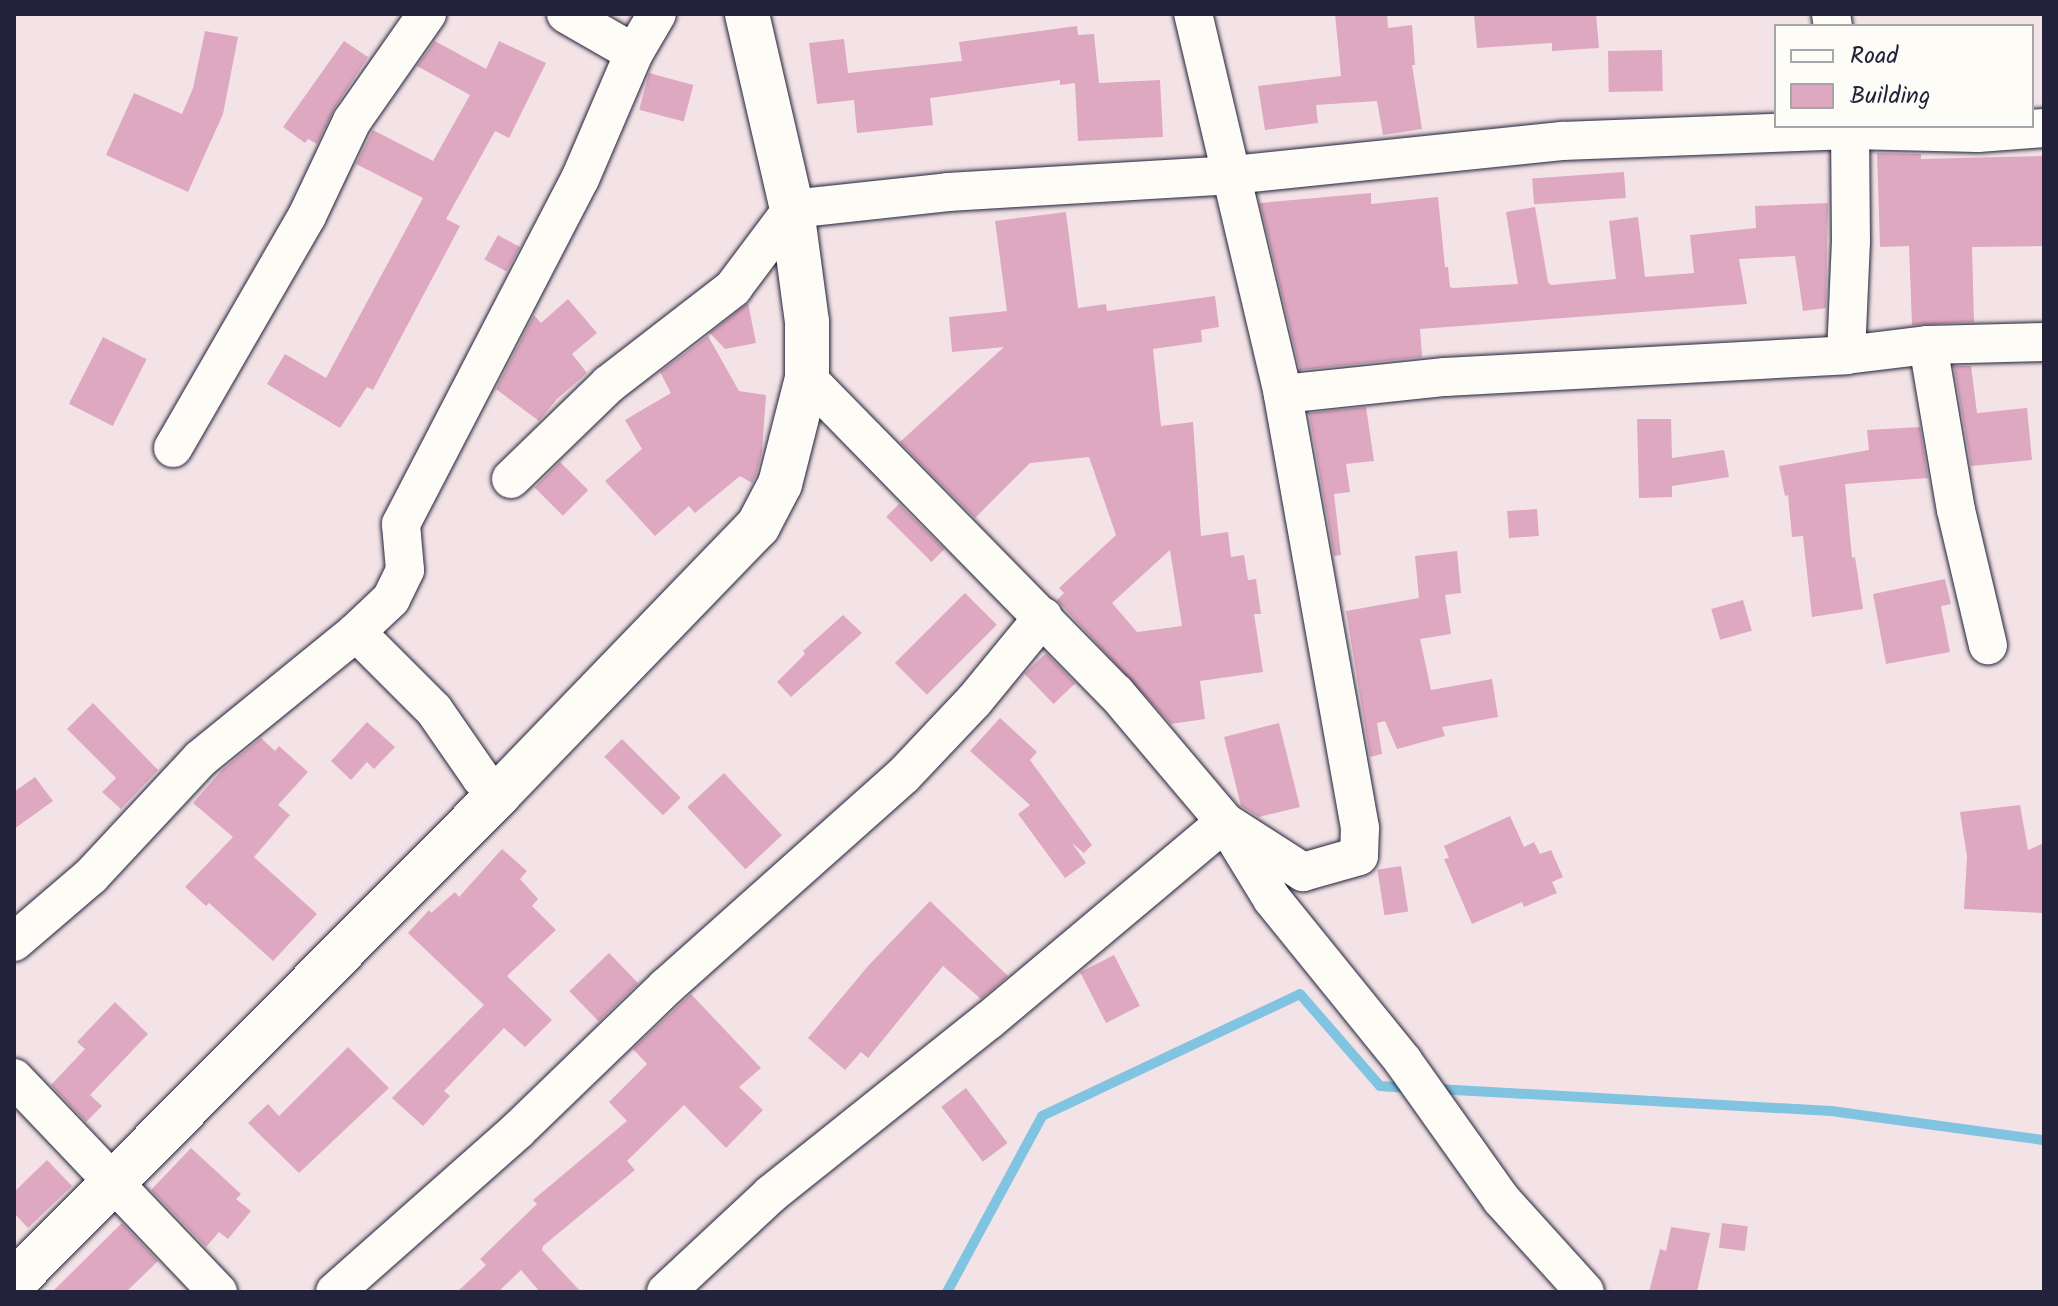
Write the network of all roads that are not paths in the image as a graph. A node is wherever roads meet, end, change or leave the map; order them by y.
1 (427, 14) edge
2 (566, 14) edge
3 (657, 14) edge
4 (747, 14) edge
5 (1193, 14) edge
6 (634, 53) junction
7 (1850, 128) edge
8 (2044, 128) edge
9 (1233, 175) junction
10 (792, 209) junction
11 (2044, 342) edge
12 (1928, 345) junction
13 (1846, 355) junction
14 (807, 378) junction
15 (1283, 394) junction
16 (173, 448) dead end
17 (511, 479) dead end
18 (1043, 617) junction
19 (356, 632) junction
20 (1988, 645) dead end
21 (499, 794) junction
22 (1225, 822) junction
23 (14, 942) edge
24 (14, 1078) edge
25 (115, 1182) junction
26 (14, 1282) edge
27 (218, 1292) edge
28 (335, 1292) edge
29 (666, 1292) edge
30 (1585, 1292) edge

1 - 16 street
2 - 6 street
3 - 6 street
4 - 10 street
5 - 9 street
6 - 19 street
7 - 8 street
7 - 9 street
7 - 13 street
9 - 10 street
9 - 15 street
10 - 14 street
10 - 17 street
11 - 12 street
12 - 13 street
12 - 20 street
13 - 15 street
14 - 18 street
14 - 21 street
15 - 22 street
18 - 22 street
18 - 28 street
19 - 21 street
19 - 23 street
21 - 25 street
22 - 29 street
22 - 30 street
24 - 25 street
25 - 26 street
25 - 27 street

